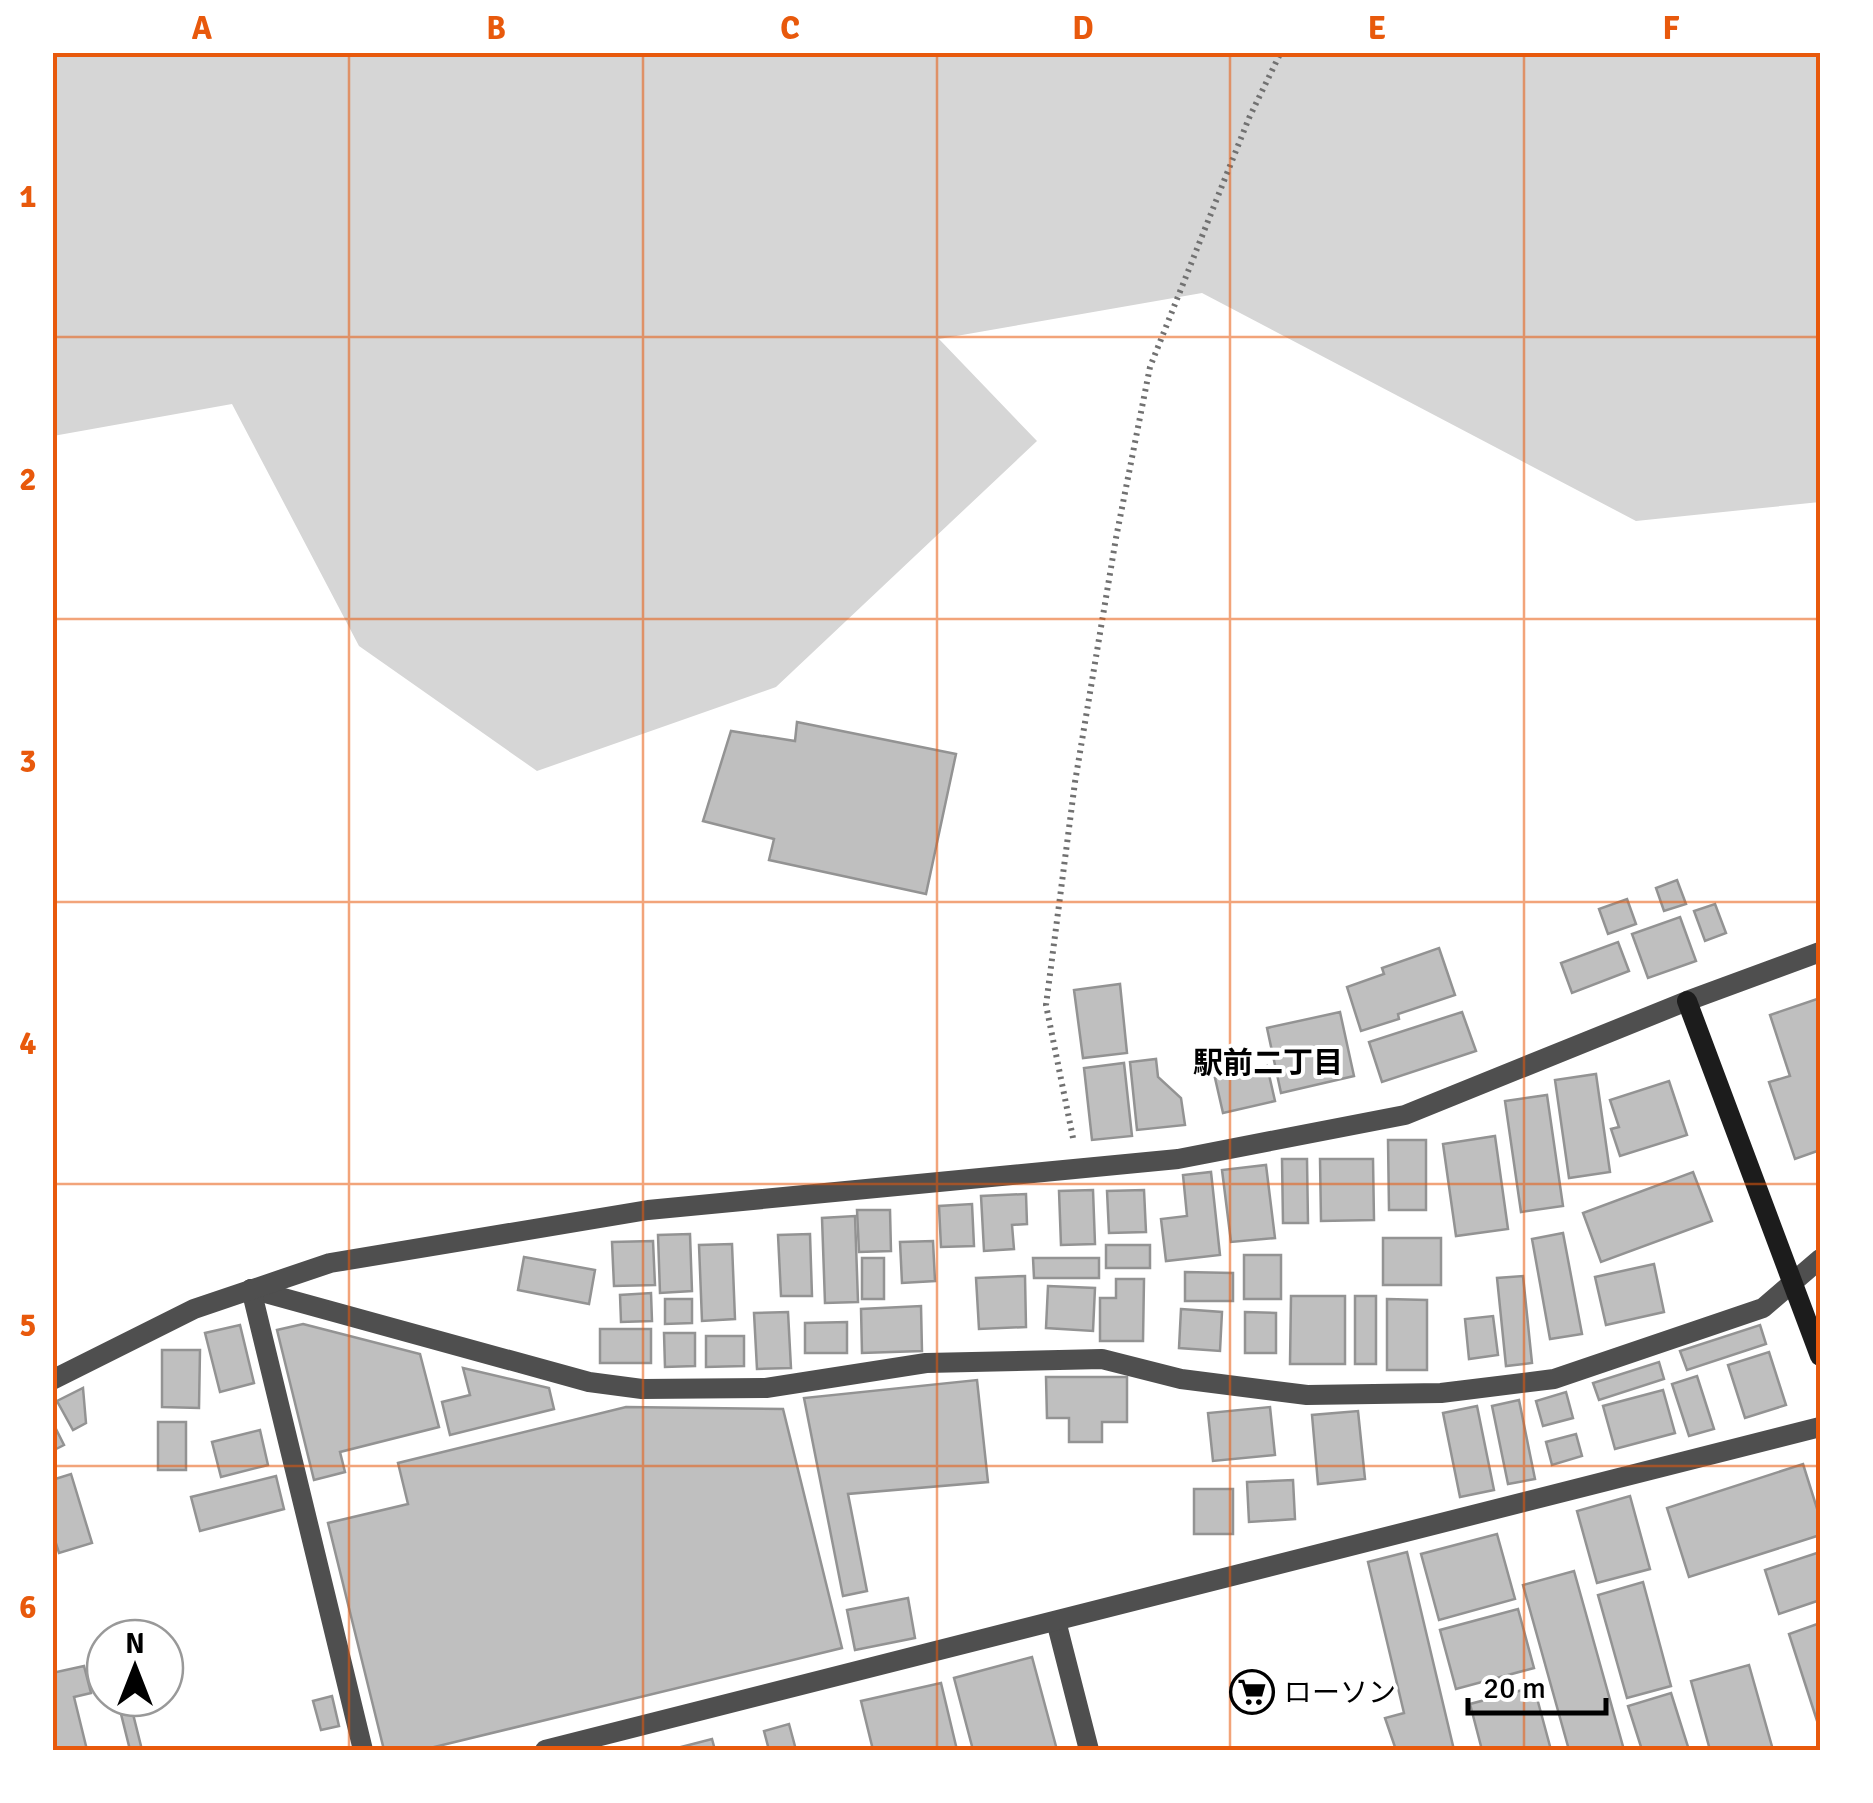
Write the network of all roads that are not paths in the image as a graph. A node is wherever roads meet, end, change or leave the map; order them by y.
1 (1820, 952) edge
2 (1687, 1001) junction
3 (1820, 1259) edge
4 (1791, 1283) junction
5 (251, 1289) junction
6 (1820, 1356) edge
7 (52, 1380) edge
8 (1820, 1427) edge
9 (1056, 1620) junction
10 (362, 1750) edge
11 (545, 1750) edge
12 (1090, 1750) edge

1 - 2 street
2 - 4 street
2 - 5 street
3 - 4 street
4 - 5 street
4 - 6 street
5 - 7 street
5 - 10 street
8 - 9 street
9 - 11 street
9 - 12 street

